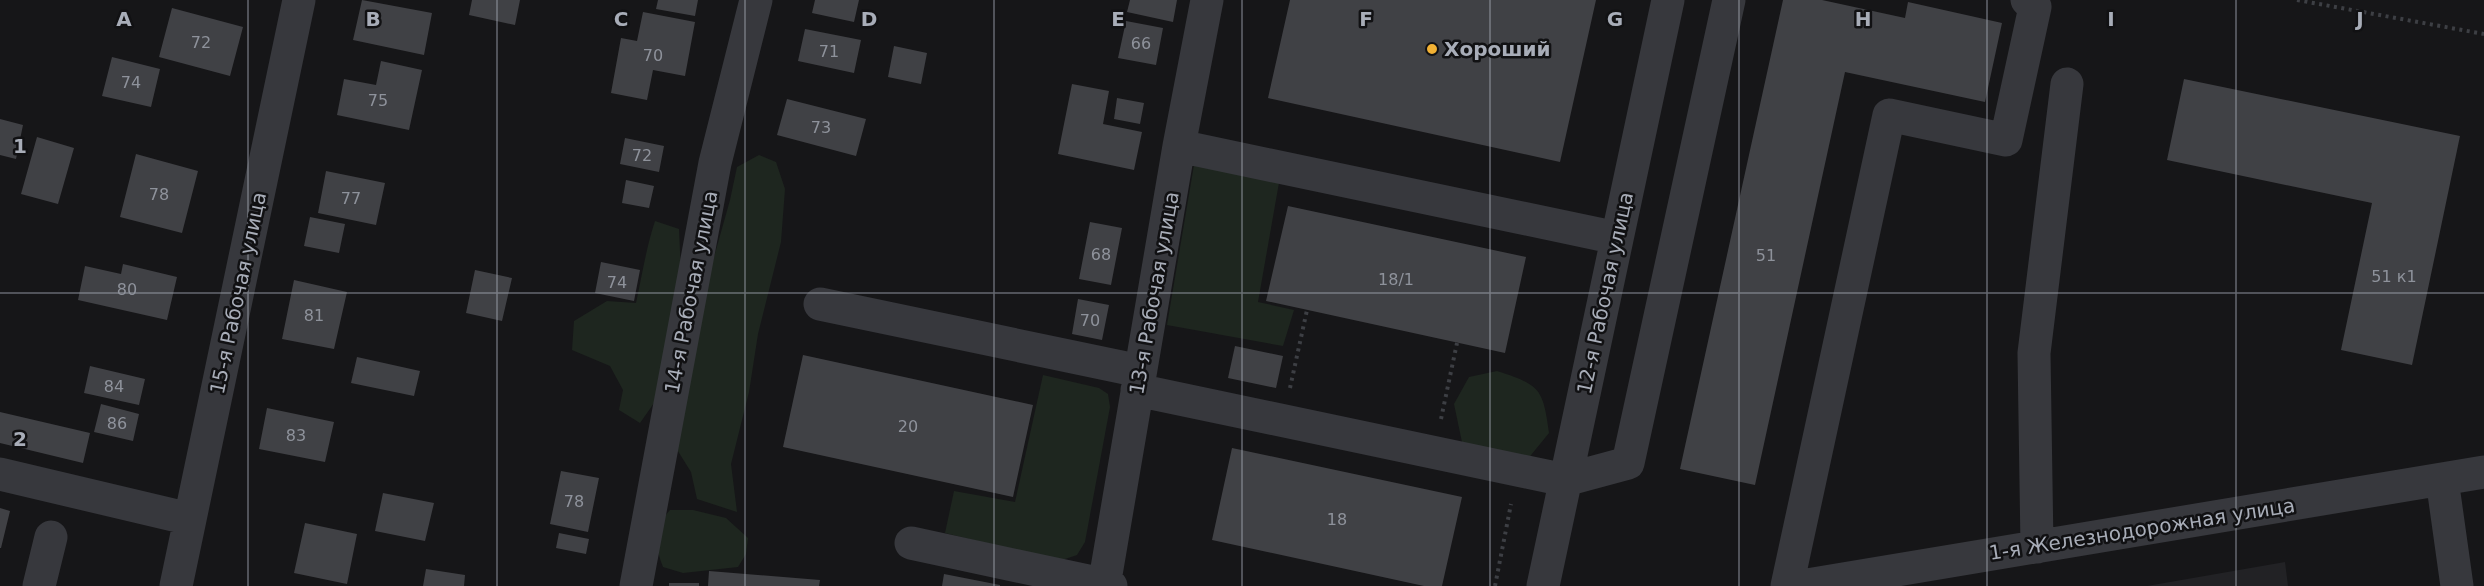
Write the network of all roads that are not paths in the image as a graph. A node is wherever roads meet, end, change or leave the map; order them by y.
1 (299, 0) edge
2 (756, 0) edge
3 (1207, 0) edge
4 (1668, 0) edge
5 (1729, 0) edge
6 (2027, 0) edge
7 (2067, 84) dead end
8 (1179, 146) junction
9 (1617, 238) junction
10 (820, 304) dead end
11 (1138, 381) junction
12 (2484, 472) edge
13 (0, 474) edge
14 (2442, 479) junction
15 (1565, 480) junction
16 (190, 519) junction
17 (51, 537) dead end
18 (911, 543) dead end
19 (2037, 547) junction
20 (39, 586) edge
21 (176, 586) edge
22 (636, 586) edge
23 (1106, 586) edge
24 (1543, 586) edge
25 (1787, 586) edge
26 (1801, 586) edge
27 (2457, 586) edge

1 - 16 street, 15-я Рабочая улица
2 - 22 street, 14-я Рабочая улица
3 - 8 street, 13-я Рабочая улица
4 - 9 street, 12-я Рабочая улица
5 - 15 street
6 - 25 street
7 - 19 street
8 - 9 street
8 - 11 street, 13-я Рабочая улица
9 - 15 street, 12-я Рабочая улица
10 - 11 street
11 - 15 street
11 - 23 street, 13-я Рабочая улица
12 - 14 street, 1-я Железнодорожная улица
13 - 16 street
14 - 19 street, 1-я Железнодорожная улица
14 - 27 street
15 - 24 street, 12-я Рабочая улица
16 - 21 street, 15-я Рабочая улица
17 - 20 street
18 - 23 street
19 - 26 street, 1-я Железнодорожная улица

